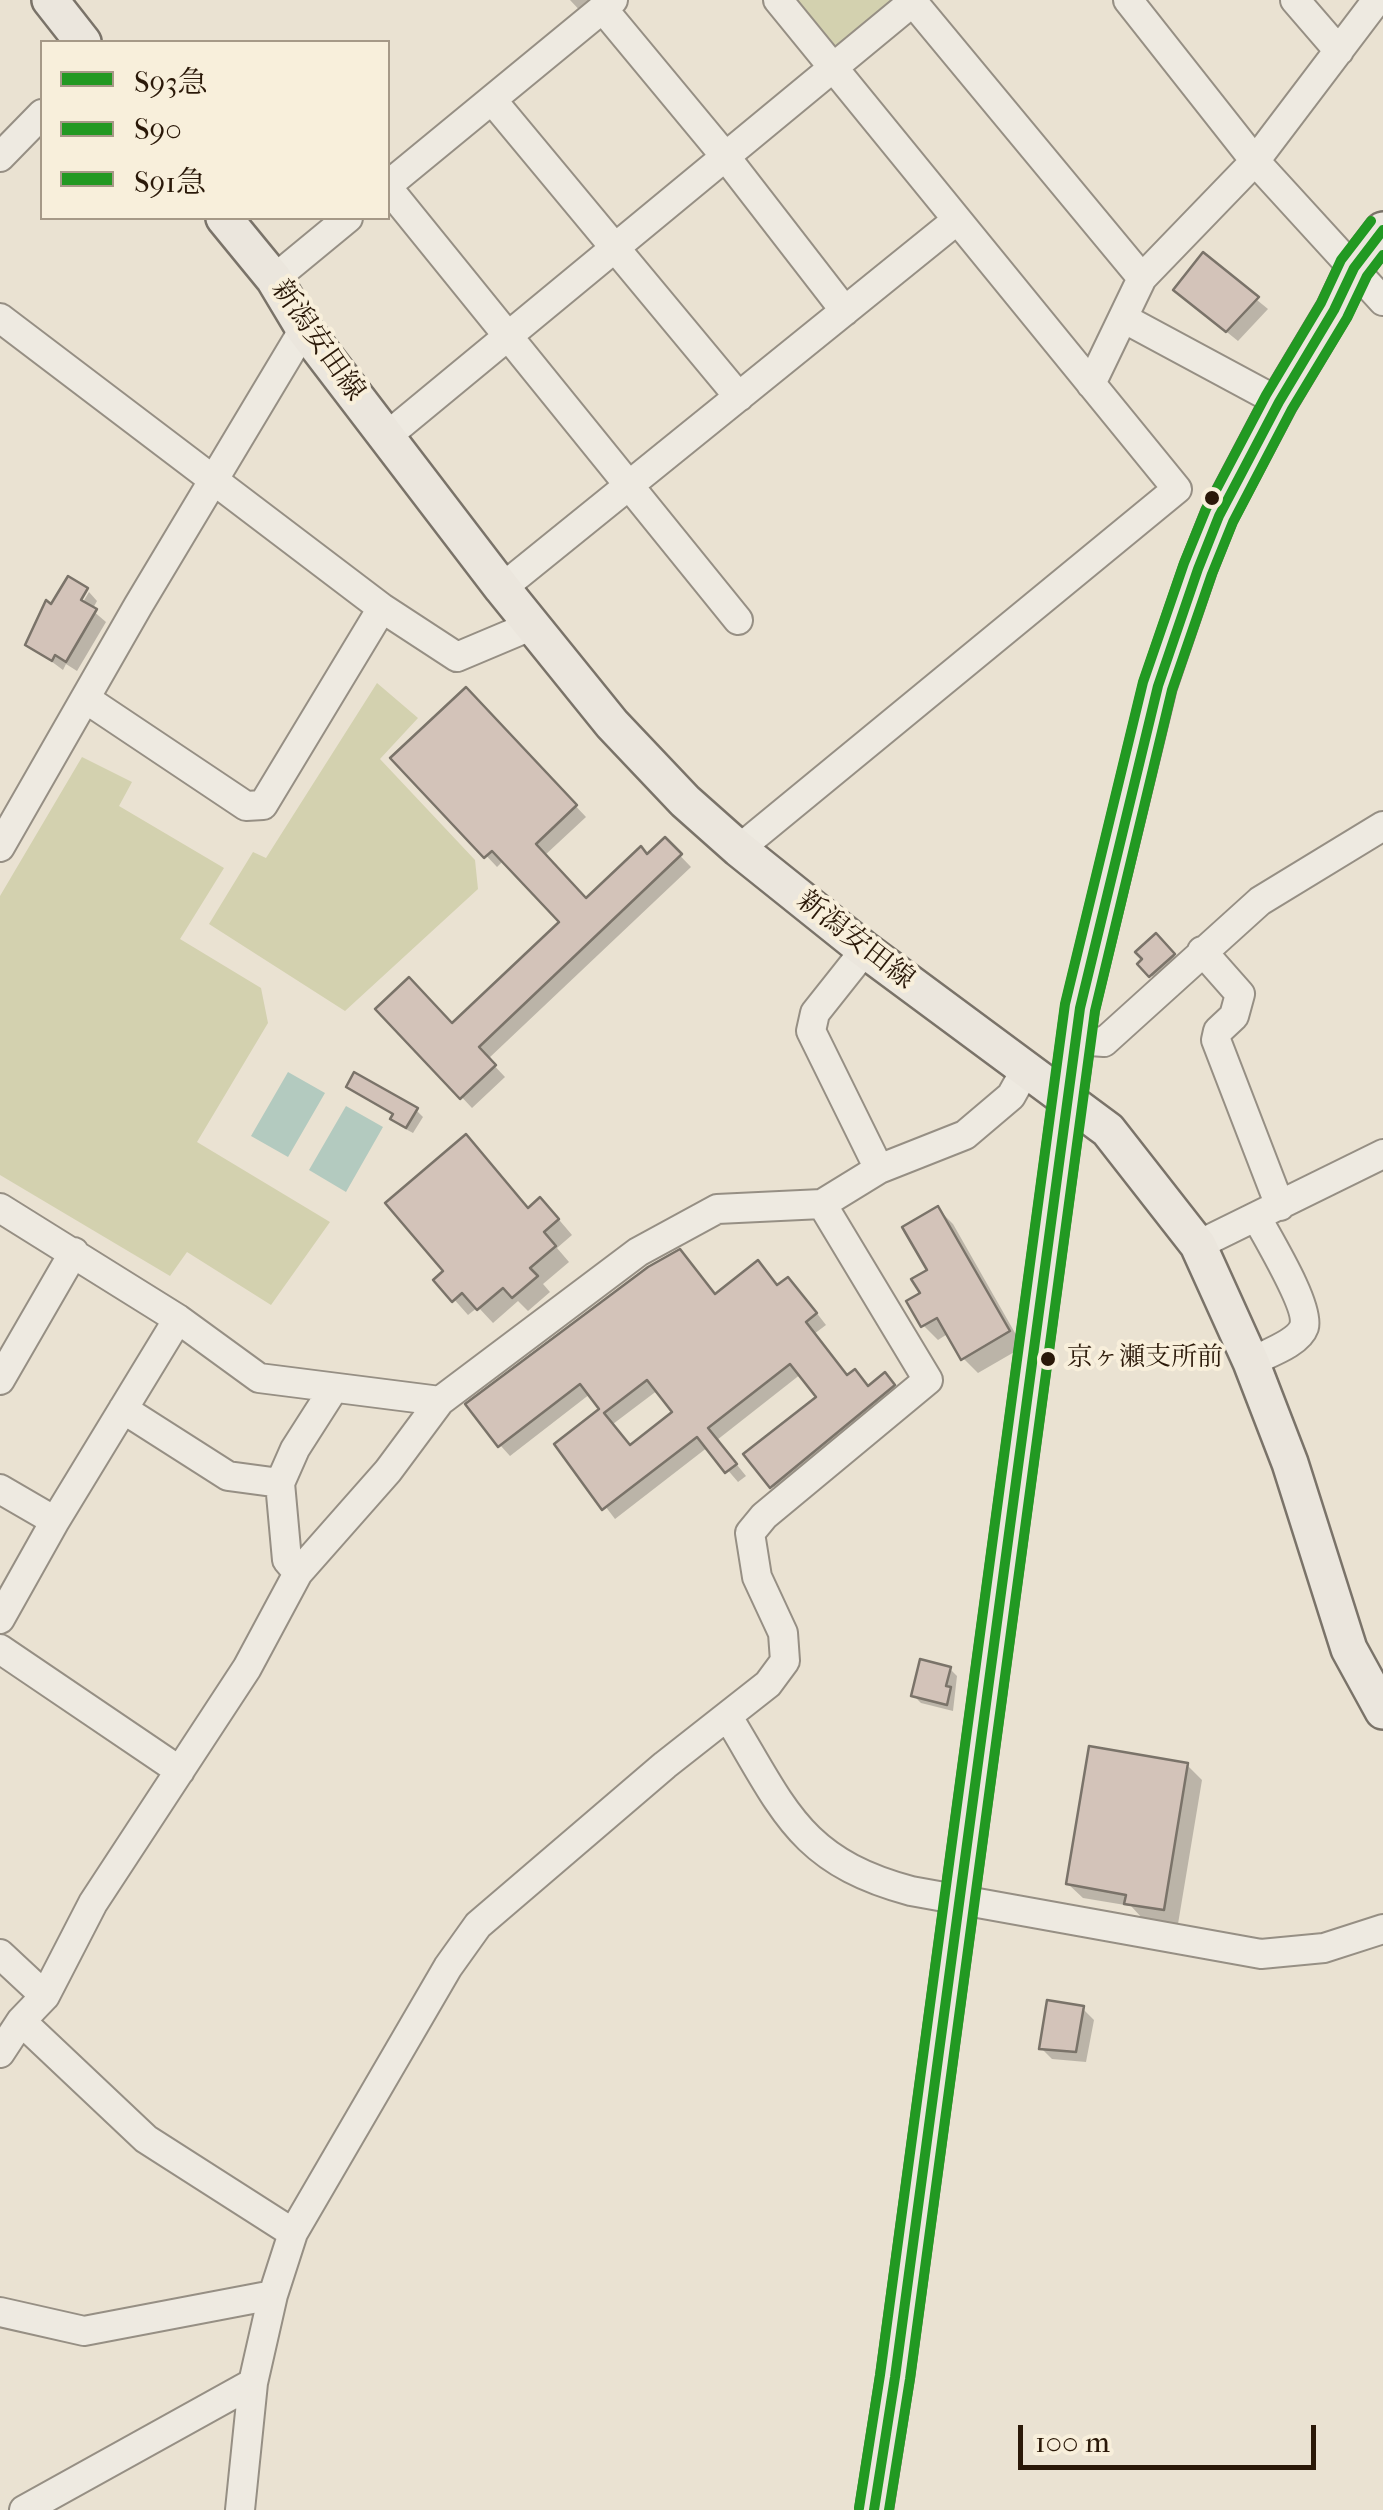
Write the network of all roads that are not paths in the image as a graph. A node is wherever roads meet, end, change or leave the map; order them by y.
1 (50, 0) edge
2 (778, 0) edge
3 (1128, 0) edge
4 (1295, 0) edge
5 (1377, 0) edge
6 (914, 1) edge
7 (608, 4) edge
8 (81, 40) edge
9 (1339, 51) junction
10 (833, 67) junction
11 (492, 100) junction
12 (40, 116) edge
13 (726, 156) junction
14 (0, 157) edge
15 (1255, 160) junction
16 (390, 185) edge
17 (390, 190) edge
18 (226, 220) edge
19 (346, 220) edge
20 (958, 220) junction
21 (1383, 230) edge
22 (614, 248) junction
23 (1354, 268) junction
24 (274, 278) junction
25 (1142, 278) junction
26 (1383, 301) edge
27 (845, 311) junction
28 (0, 318) edge
29 (1123, 318) junction
30 (304, 329) junction
31 (506, 337) junction
32 (1091, 384) junction
33 (739, 397) junction
34 (1279, 402) junction
35 (386, 436) junction
36 (214, 479) junction
37 (630, 485) junction
38 (502, 588) junction
39 (382, 608) junction
40 (738, 620) dead end
41 (534, 625) junction
42 (86, 699) junction
43 (1383, 826) edge
44 (0, 846) edge
45 (739, 850) junction
46 (865, 950) junction
47 (1202, 951) junction
48 (1076, 1040) junction
49 (1025, 1071) junction
50 (1069, 1102) junction
51 (1383, 1154) edge
52 (879, 1169) junction
53 (822, 1204) junction
54 (0, 1208) edge
55 (1268, 1212) junction
56 (1198, 1245) junction
57 (74, 1252) junction
58 (178, 1319) junction
59 (1251, 1362) junction
60 (4, 1366) edge
61 (334, 1388) junction
62 (440, 1401) junction
63 (124, 1409) junction
64 (280, 1483) junction
65 (0, 1489) edge
66 (54, 1521) junction
67 (298, 1573) junction
68 (0, 1619) edge
69 (0, 1649) edge
70 (1383, 1711) edge
71 (728, 1718) junction
72 (180, 1770) junction
73 (959, 1898) junction
74 (1381, 1934) edge
75 (0, 1954) edge
76 (45, 1996) junction
77 (21, 2021) junction
78 (0, 2053) edge
79 (293, 2233) junction
80 (273, 2296) junction
81 (0, 2312) edge
82 (253, 2383) junction
83 (24, 2510) edge
84 (240, 2510) edge
85 (874, 2510) edge

1 - 8 main road
2 - 10 street
3 - 15 street
4 - 9 street
5 - 9 street
6 - 10 street
6 - 25 street
7 - 11 street
7 - 13 street
9 - 15 street
10 - 13 street
10 - 20 street
11 - 16 street
11 - 22 street
12 - 14 street
13 - 22 street
13 - 27 street
15 - 23 street
15 - 25 street
17 - 31 street
18 - 24 main road, 新潟安田線
19 - 24 street
20 - 27 street
20 - 32 street
21 - 23 main road
22 - 31 street
22 - 33 street
23 - 26 street
23 - 34 main road
24 - 30 main road, 新潟安田線
25 - 29 street
27 - 33 street
28 - 36 street
29 - 32 street
29 - 34 street
30 - 35 main road, 新潟安田線
30 - 36 street
31 - 35 street
31 - 37 street
32 - 45 street
33 - 37 street
34 - 48 main road
35 - 38 main road, 新潟安田線
36 - 39 street
36 - 42 street
37 - 38 street
37 - 40 street
38 - 41 main road, 新潟安田線
39 - 41 street
39 - 42 street
41 - 45 main road, 新潟安田線
42 - 44 street
43 - 47 street
45 - 46 main road, 新潟安田線
46 - 49 main road, 新潟安田線
46 - 52 street
47 - 48 street
47 - 55 street
48 - 50 main road
49 - 50 main road, 新潟安田線
49 - 52 street
50 - 56 main road, 新潟安田線
50 - 73 main road
51 - 55 street
52 - 53 street
53 - 62 street
53 - 71 street
54 - 57 street
55 - 56 street
55 - 59 street
56 - 59 main road, 新潟安田線
57 - 58 street
57 - 60 street
58 - 61 street
58 - 63 street
59 - 70 main road, 新潟安田線
61 - 62 street
61 - 64 street
62 - 67 street
63 - 64 street
63 - 66 street
64 - 67 street
65 - 66 street
66 - 68 street
67 - 72 street
69 - 72 street
71 - 73 street
71 - 79 street
72 - 76 street
73 - 74 street
73 - 85 main road
75 - 76 street
76 - 77 street
77 - 78 street
77 - 79 street
79 - 80 street
80 - 81 street
80 - 82 street
82 - 83 street
82 - 84 street

